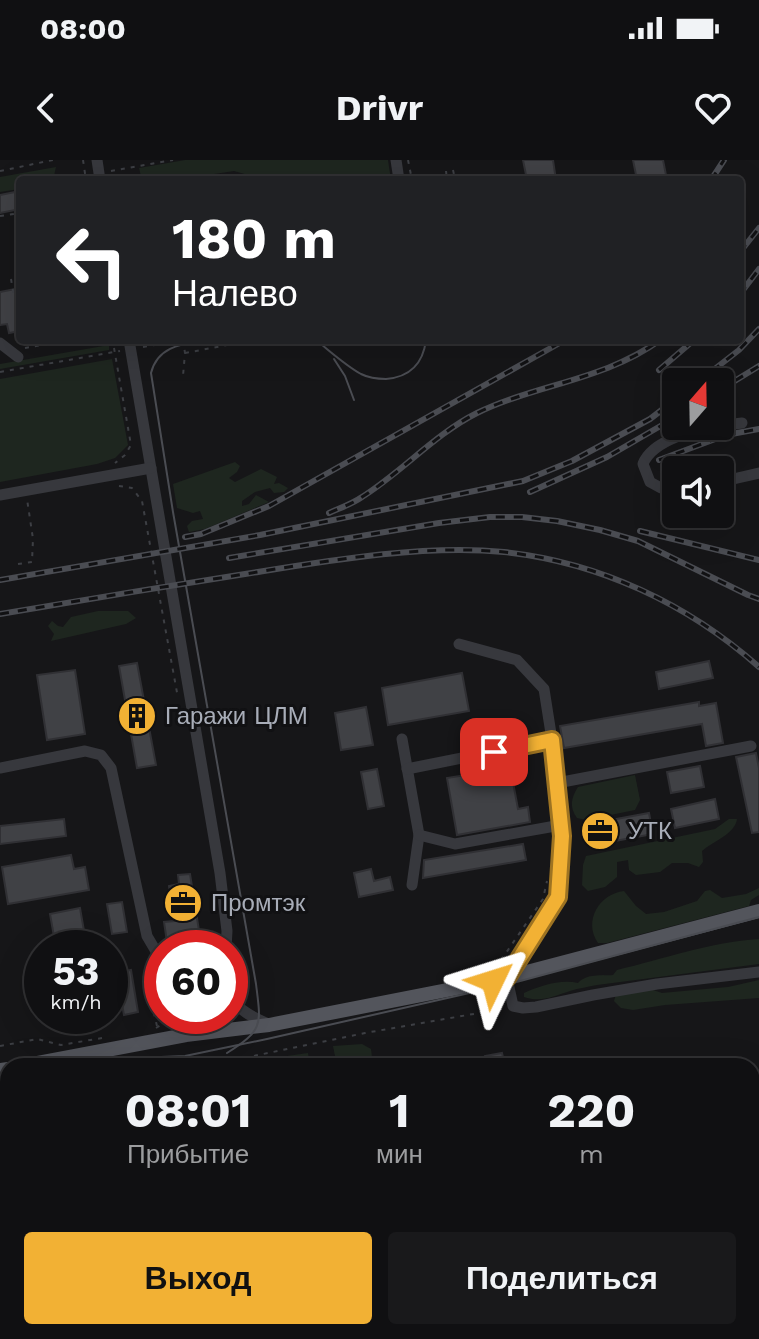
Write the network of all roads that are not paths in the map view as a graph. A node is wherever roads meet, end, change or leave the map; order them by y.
1 (97, 160) edge
2 (105, 176) edge
3 (133, 344) edge
4 (742, 423) dead end
5 (734, 424) edge
6 (672, 440) edge
7 (151, 468) junction
8 (759, 473) edge
9 (734, 479) edge
10 (662, 488) edge
11 (0, 495) edge
12 (459, 644) dead end
13 (402, 739) dead end
14 (552, 740) junction
15 (751, 746) dead end
16 (0, 768) edge
17 (407, 769) junction
18 (557, 783) junction
19 (561, 825) junction
20 (419, 835) junction
21 (412, 885) dead end
22 (759, 911) edge
23 (146, 930) edge
24 (227, 930) edge
25 (759, 972) edge
26 (507, 978) junction
27 (248, 1014) edge
28 (269, 1025) junction
29 (186, 1035) joint
30 (64, 1058) edge

1 - 2 street
3 - 7 street
4 - 5 street
6 - 10 street
7 - 11 street
7 - 24 street
8 - 9 street
12 - 14 street
13 - 17 street
14 - 17 street
14 - 18 street
15 - 18 street
16 - 23 street
17 - 20 street
18 - 19 street
19 - 20 street
19 - 26 street
20 - 21 street
22 - 26 main road
25 - 26 street
26 - 28 main road
27 - 28 street
28 - 29 main road
29 - 30 main road

